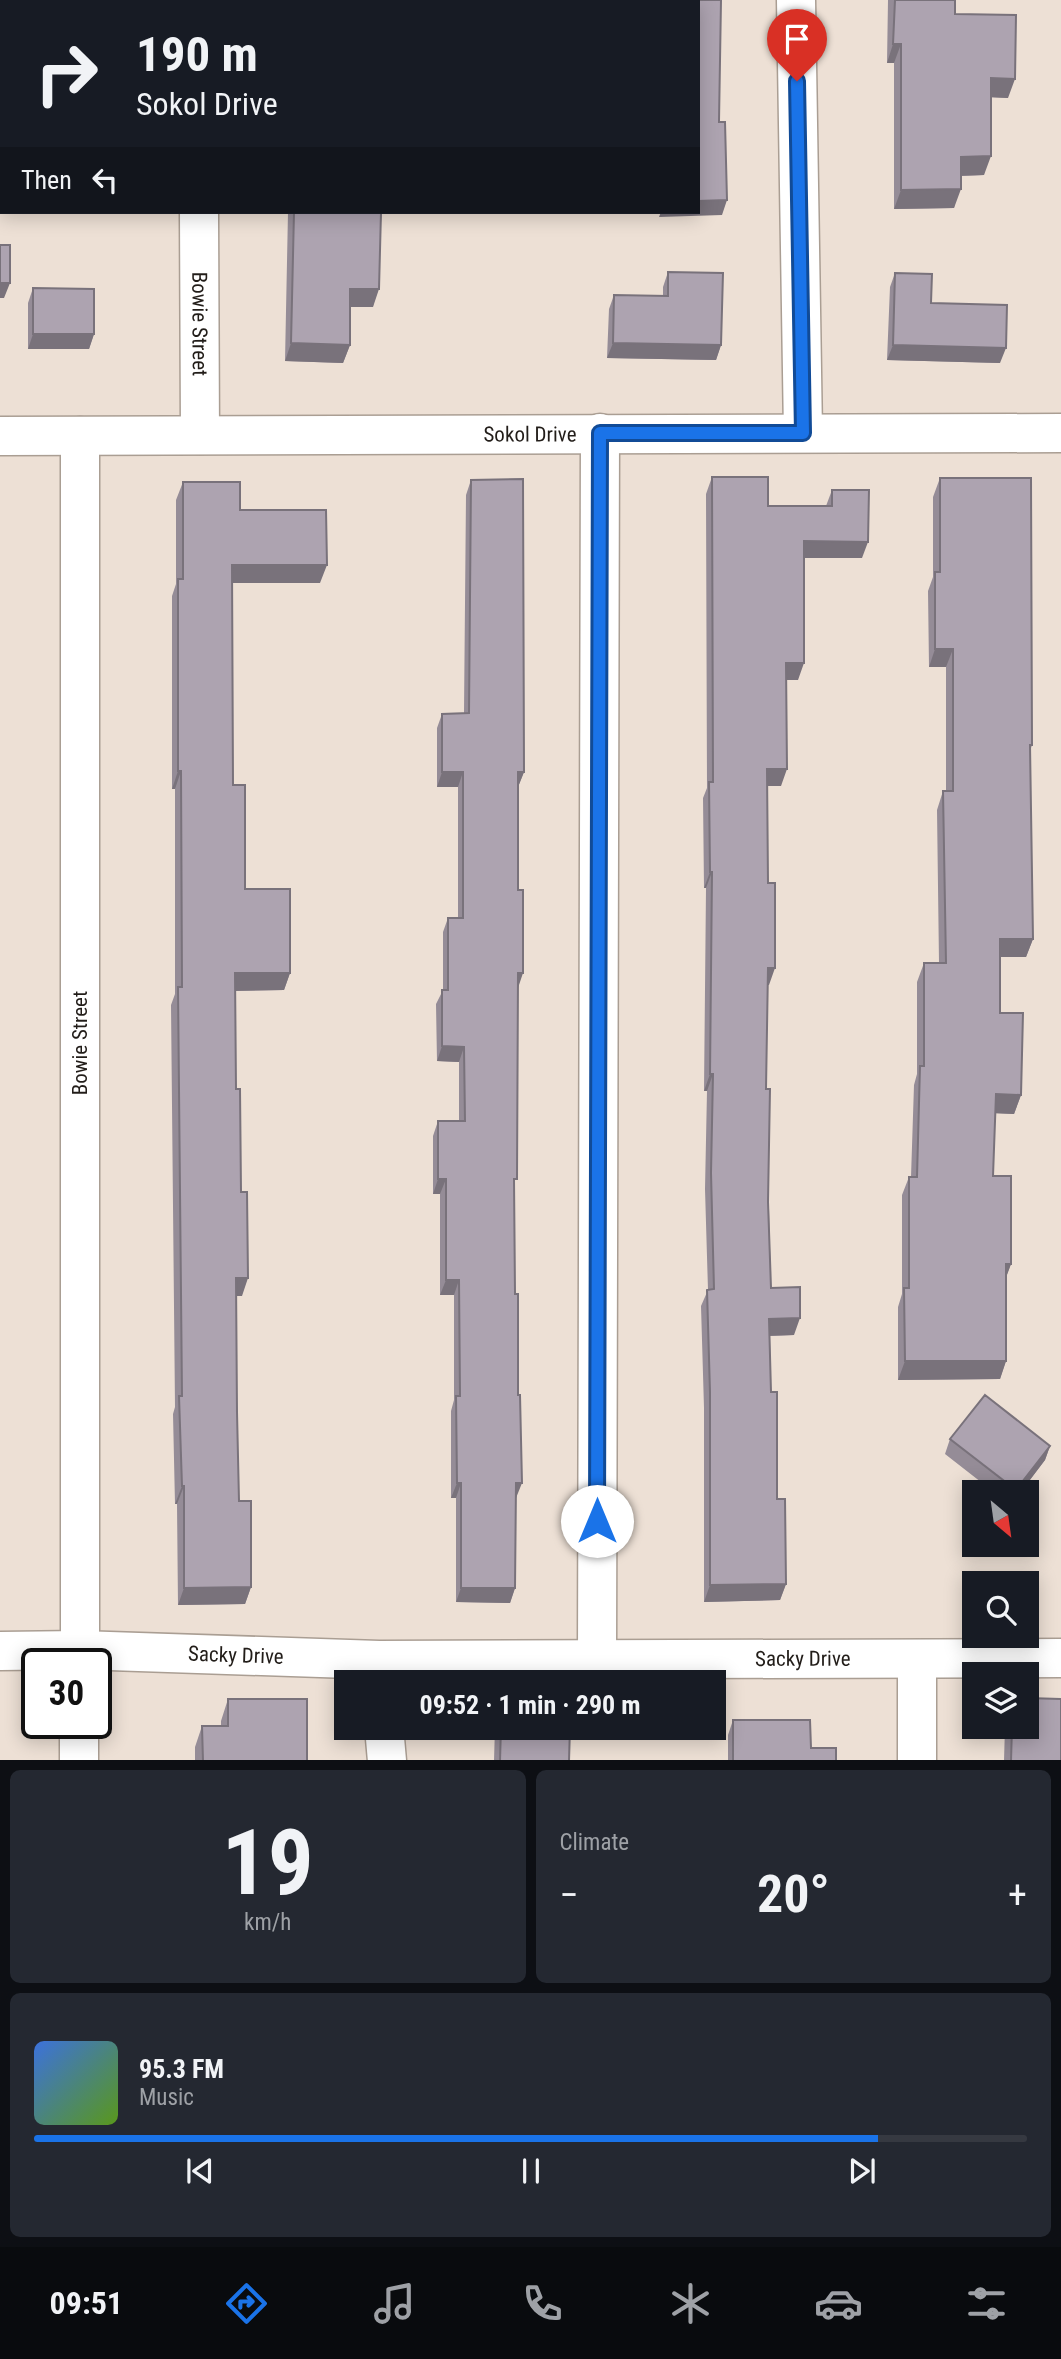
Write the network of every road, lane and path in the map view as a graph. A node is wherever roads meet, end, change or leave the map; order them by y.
1 (796, 0) edge
2 (199, 214) edge
3 (600, 433) junction
4 (803, 433) junction
5 (1061, 433) edge
6 (200, 435) junction
7 (0, 436) edge
8 (80, 436) junction
9 (80, 1648) edge
10 (0, 1651) edge
11 (21, 1653) edge
12 (112, 1658) edge
13 (1061, 1658) edge
14 (917, 1659) junction
15 (597, 1661) junction
16 (359, 1670) edge
17 (402, 1670) edge
18 (79, 1739) edge
19 (385, 1740) edge
20 (79, 1760) edge
21 (387, 1760) edge
22 (917, 1760) edge

1 - 4 street
2 - 6 street, Bowie Street
3 - 4 street, Sokol Drive
3 - 6 street, Sokol Drive
3 - 15 street
4 - 5 street, Sokol Drive
6 - 8 street, Sokol Drive
7 - 8 street, Sokol Drive
8 - 9 street, Bowie Street
10 - 11 street, Sacky Drive
12 - 16 street, Sacky Drive
13 - 14 street, Sacky Drive
14 - 15 street, Sacky Drive
14 - 22 street
15 - 17 street, Sacky Drive
18 - 20 street
19 - 21 street

